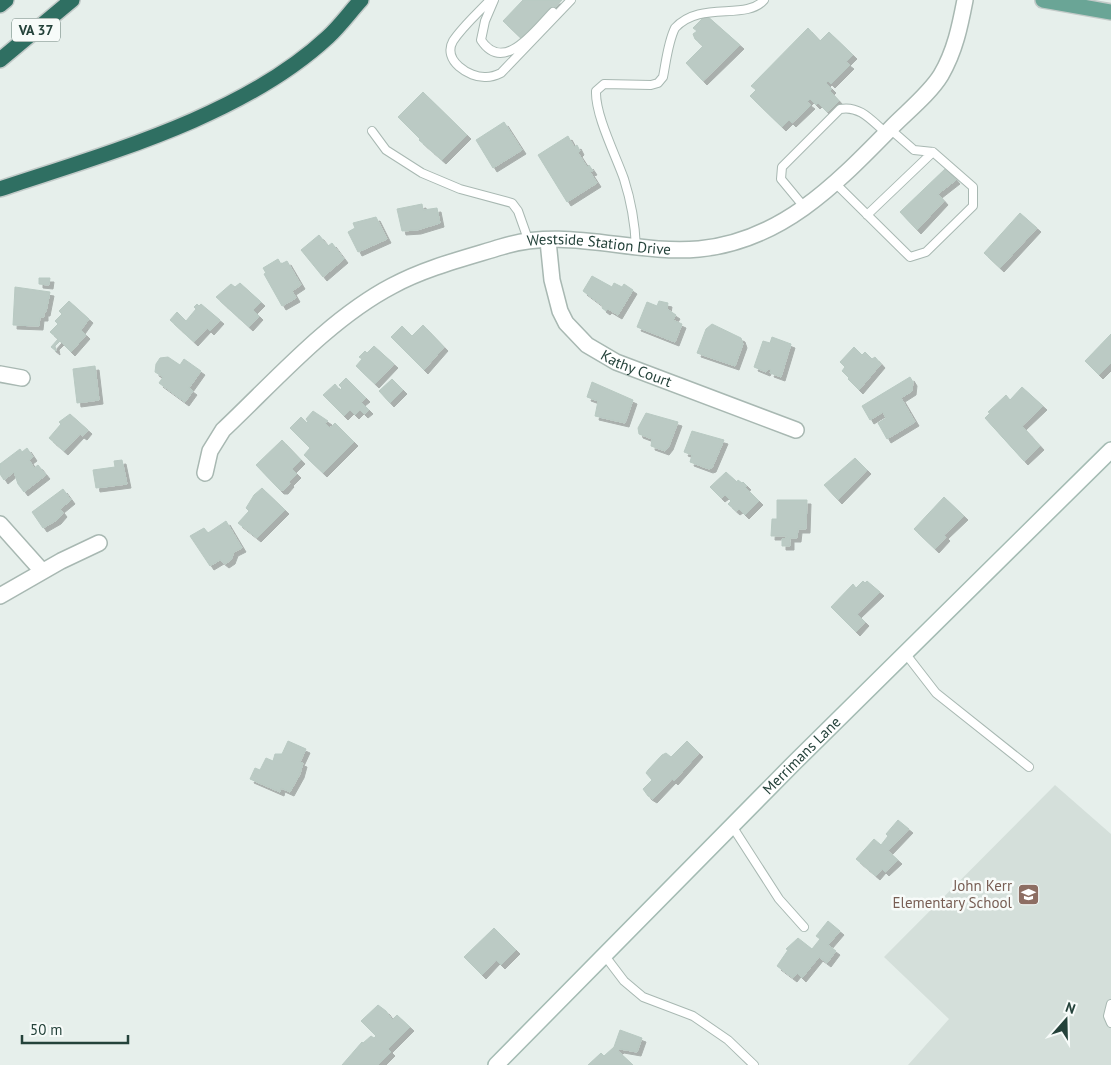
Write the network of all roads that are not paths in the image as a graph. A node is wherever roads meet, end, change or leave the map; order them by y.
1 (6, 0) edge
2 (72, 0) edge
3 (361, 0) edge
4 (490, 0) edge
5 (494, 0) edge
6 (567, 0) edge
7 (571, 0) edge
8 (764, 0) edge
9 (965, 0) edge
10 (1044, 0) edge
11 (0, 5) edge
12 (1111, 12) edge
13 (0, 60) edge
14 (372, 131) dead end
15 (888, 131) junction
16 (933, 152) junction
17 (835, 183) junction
18 (0, 189) edge
19 (805, 208) junction
20 (867, 215) junction
21 (548, 241) junction
22 (529, 242) junction
23 (636, 247) junction
24 (0, 374) edge
25 (22, 378) dead end
26 (796, 430) dead end
27 (1111, 450) edge
28 (205, 473) dead end
29 (0, 524) edge
30 (99, 542) dead end
31 (42, 571) junction
32 (0, 596) edge
33 (906, 653) junction
34 (1029, 767) dead end
35 (732, 826) junction
36 (804, 927) dead end
37 (604, 956) junction
38 (1111, 1004) edge
39 (1111, 1023) edge
40 (496, 1065) edge
41 (754, 1065) edge

1 - 11 highway, VA 37
2 - 13 highway, VA 37
3 - 18 highway
4 - 7 lane
5 - 6 lane
8 - 23 lane
9 - 15 street, Westside Station Drive
10 - 12 main road
14 - 22 lane
15 - 16 lane
15 - 17 street, Westside Station Drive
15 - 19 lane
16 - 20 lane
16 - 20 lane
17 - 19 street, Westside Station Drive
17 - 20 lane
19 - 23 street, Westside Station Drive
21 - 22 street, Westside Station Drive
21 - 23 street, Westside Station Drive
21 - 26 street, Kathy Court
22 - 28 street, Westside Station Drive
24 - 25 street
27 - 33 street, Merrimans Lane
29 - 31 street
30 - 31 street
31 - 32 street
33 - 34 lane
33 - 35 street, Merrimans Lane
35 - 36 lane
35 - 37 street, Merrimans Lane
37 - 40 street, Merrimans Lane
37 - 41 lane
38 - 39 lane

